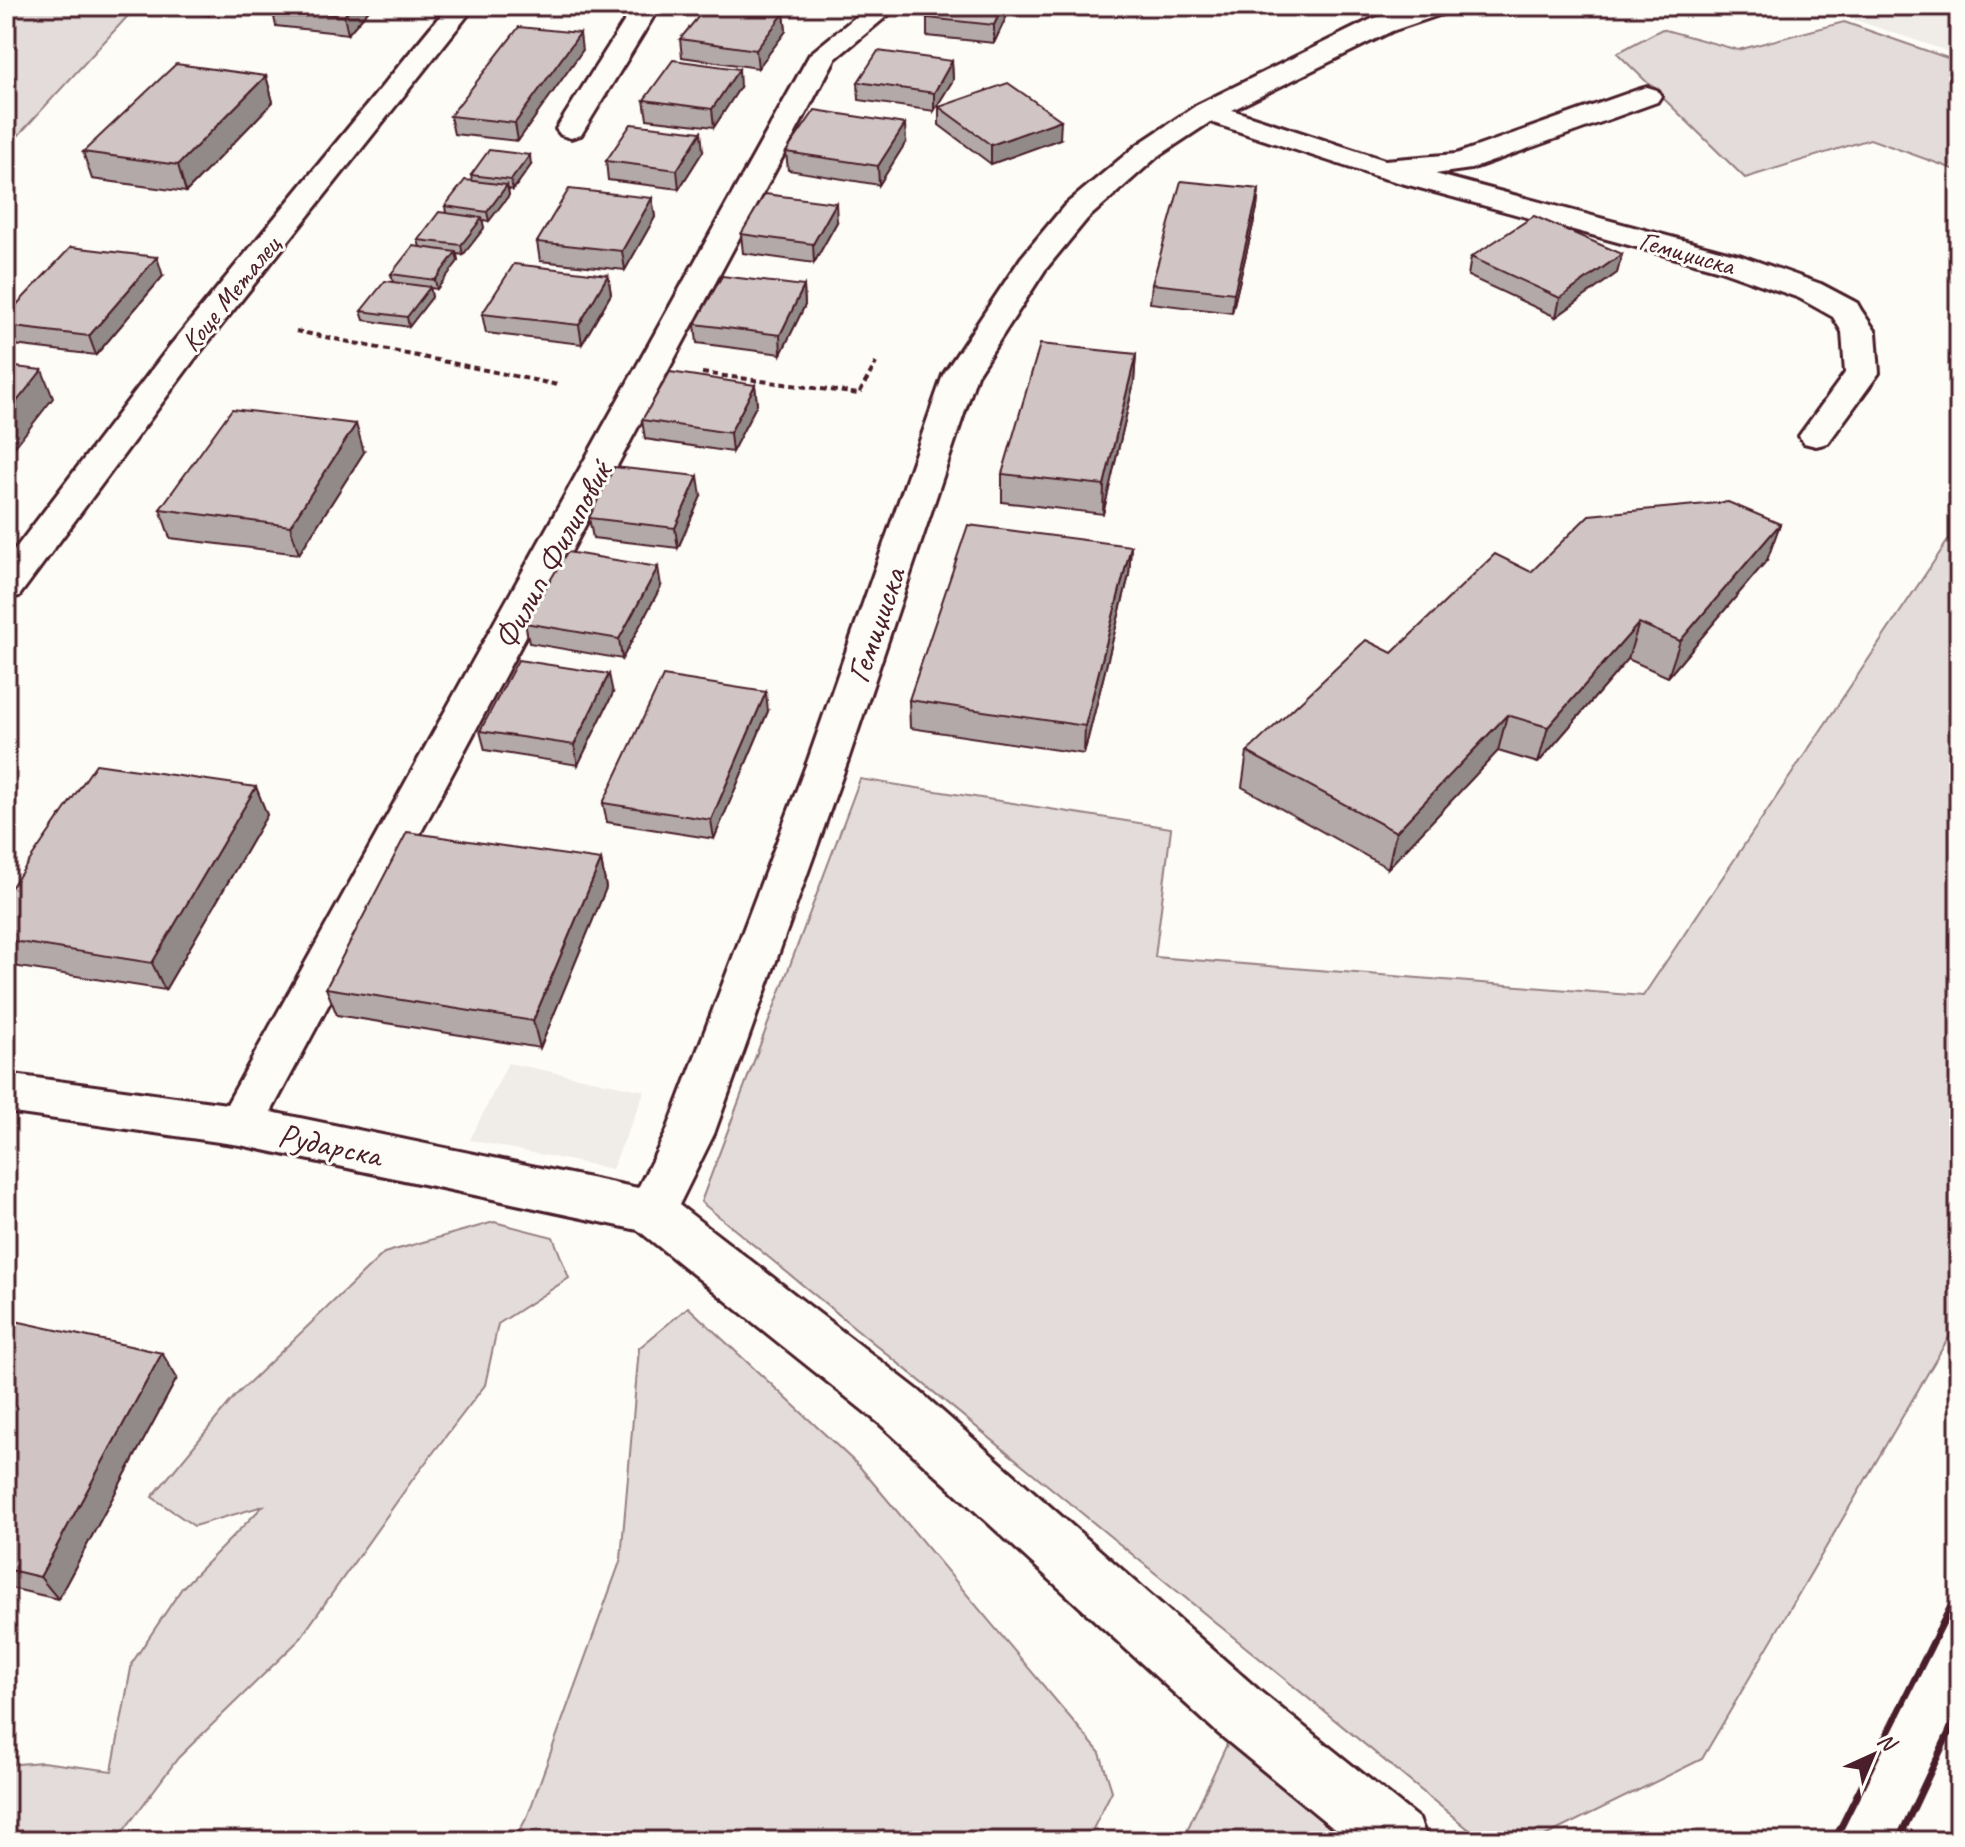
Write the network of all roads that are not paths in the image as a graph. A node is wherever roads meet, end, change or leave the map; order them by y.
1 (462, 6) edge
2 (647, 6) edge
3 (886, 6) edge
4 (1438, 6) edge
5 (1647, 96) dead end
6 (1207, 111) junction
7 (571, 129) dead end
8 (1383, 169) junction
9 (1816, 436) dead end
10 (6, 587) edge
11 (6, 1093) edge
12 (240, 1125) junction
13 (651, 1212) junction
14 (1397, 1841) edge

1 - 10 street, Коце Металец
2 - 7 street
3 - 12 street, Филип Филиповиќ
4 - 6 street, Гемиџиска
5 - 8 street, Гемиџиска
6 - 8 street, Гемиџиска
6 - 13 street, Гемиџиска
8 - 9 street, Гемиџиска
11 - 12 street, Рударска
12 - 13 street, Рударска
13 - 14 street

